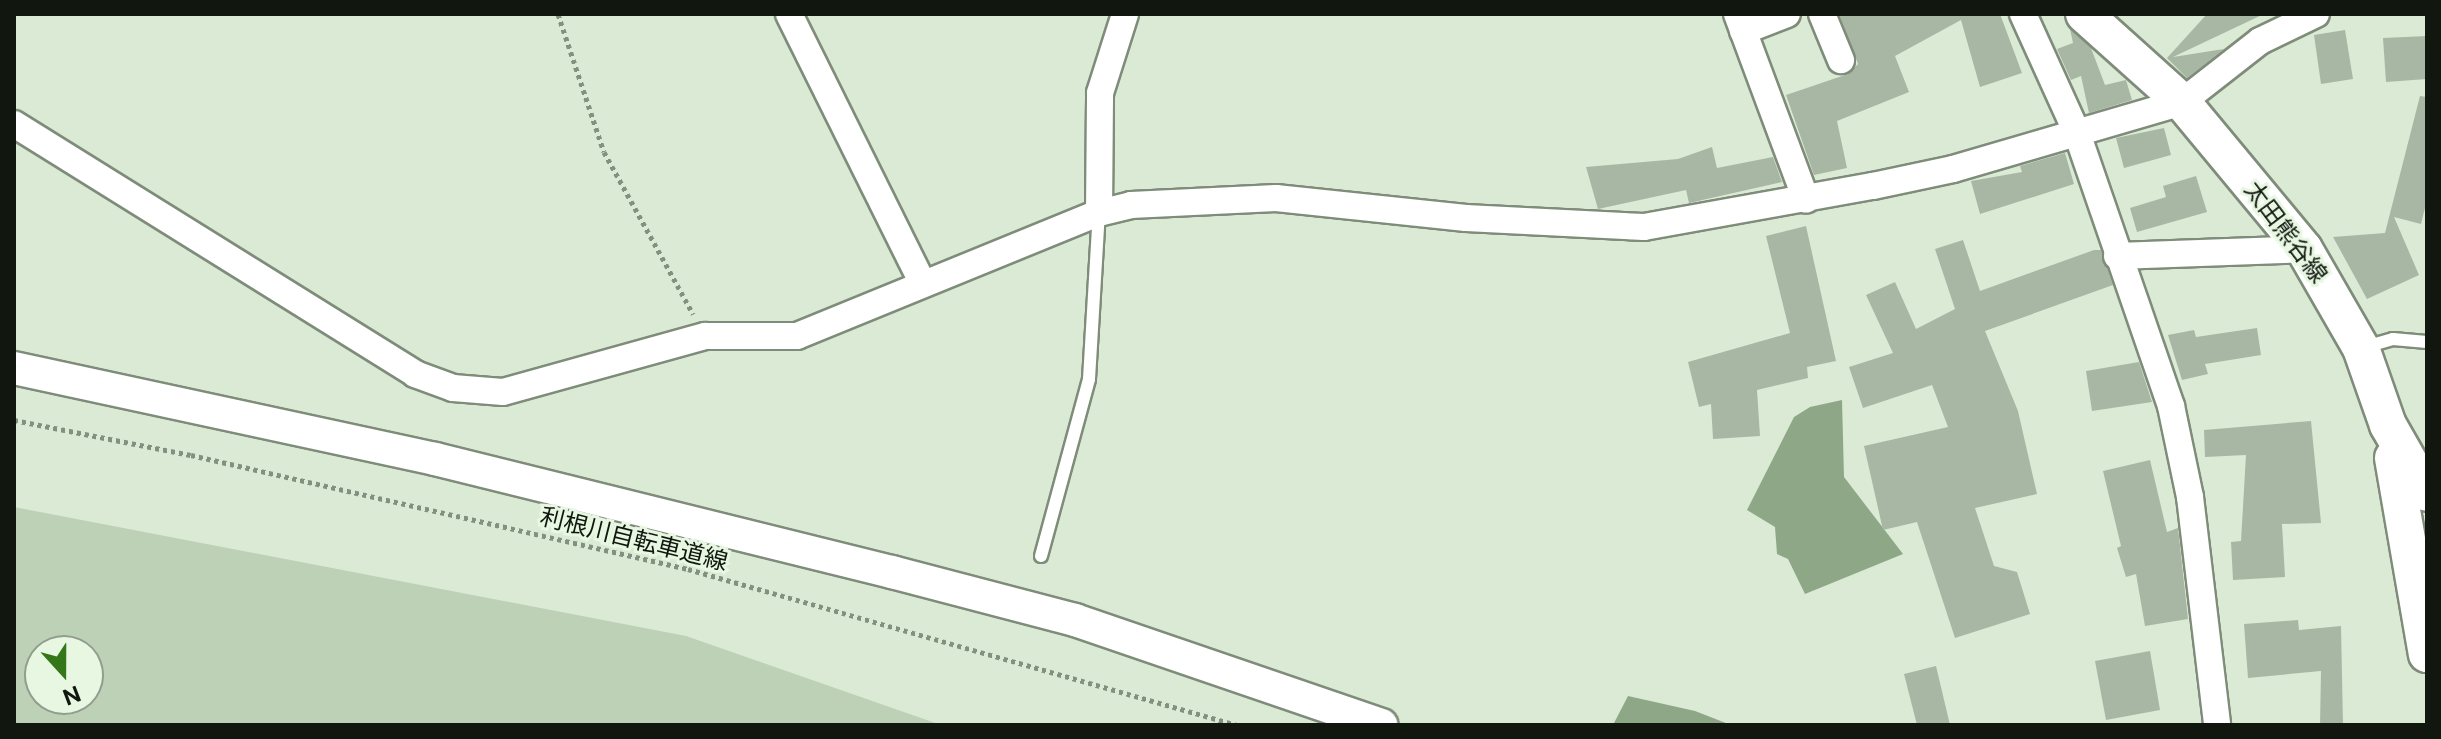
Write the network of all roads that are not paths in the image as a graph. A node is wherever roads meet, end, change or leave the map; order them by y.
1 (789, 14) edge
2 (1125, 14) edge
3 (1787, 14) edge
4 (1822, 14) edge
5 (2023, 14) edge
6 (2084, 14) edge
7 (2316, 14) edge
8 (1740, 22) edge
9 (1841, 60) dead end
10 (2182, 102) junction
11 (14, 124) edge
12 (2077, 133) junction
13 (1806, 200) junction
14 (1099, 213) junction
15 (2304, 249) junction
16 (2117, 256) junction
17 (923, 284) junction
18 (2427, 342) edge
19 (2361, 348) junction
20 (14, 368) edge
21 (2388, 425) junction
22 (2427, 441) edge
23 (2427, 493) edge
24 (1041, 556) dead end
25 (2427, 654) edge
26 (1381, 725) edge
27 (2217, 725) edge

1 - 17 street
2 - 14 street
3 - 8 street
4 - 9 street
5 - 12 street
6 - 10 main road, 太田熊谷線
7 - 10 street
8 - 13 street
10 - 12 street
10 - 15 main road, 太田熊谷線
11 - 17 street
12 - 13 street
12 - 16 street
13 - 14 street
14 - 17 street
14 - 24 lane
15 - 16 street
15 - 19 main road, 太田熊谷線
16 - 27 street
18 - 19 lane
19 - 21 main road, 太田熊谷線
20 - 26 street
21 - 22 main road
21 - 23 main road, 太田熊谷線
21 - 25 main road

